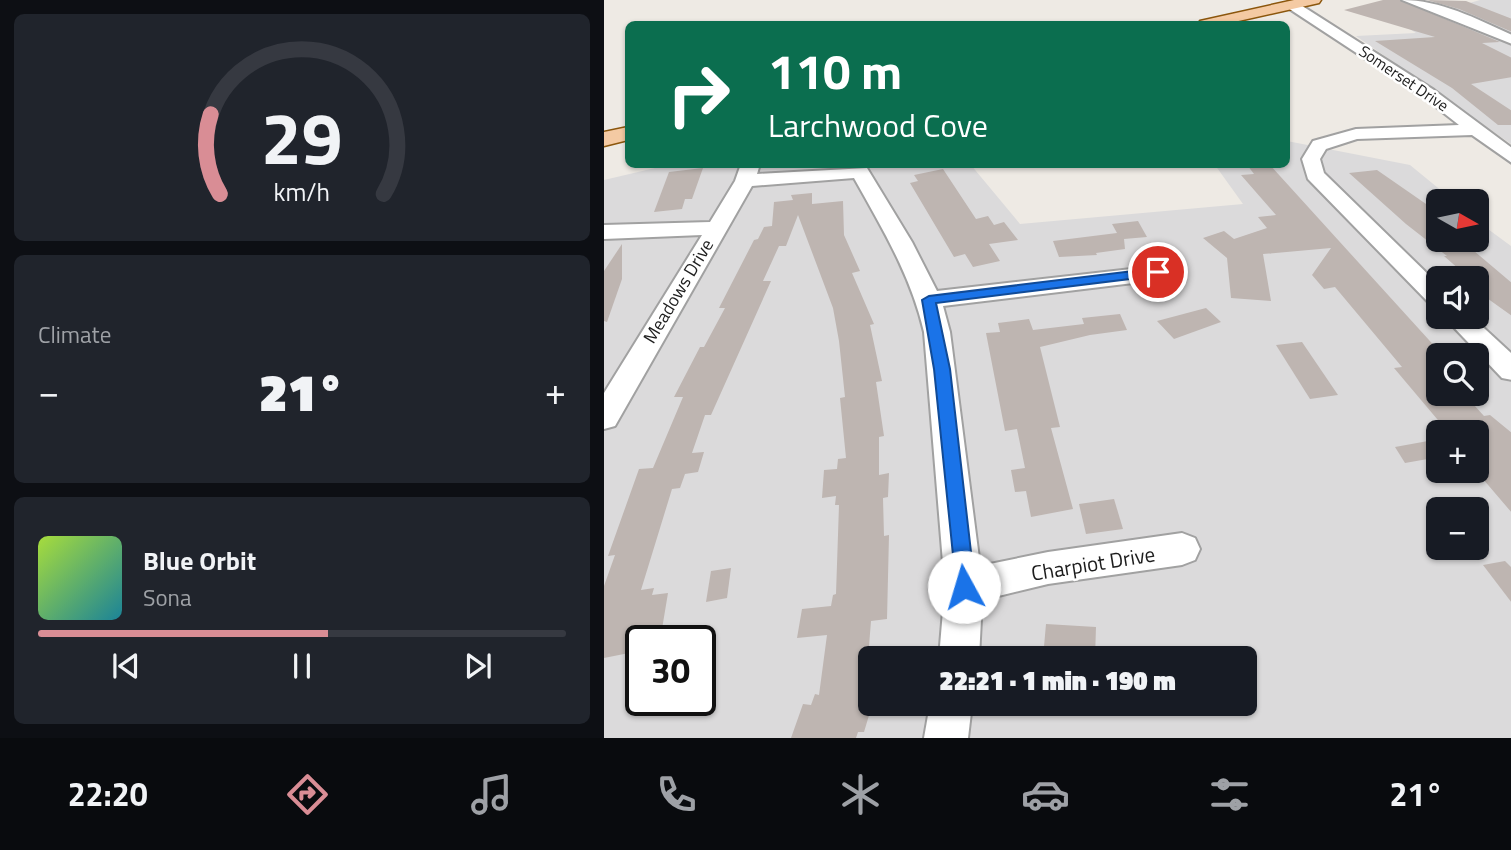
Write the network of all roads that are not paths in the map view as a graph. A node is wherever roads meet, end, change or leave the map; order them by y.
1 (1314, 0) edge
2 (1408, 0) edge
3 (1292, 5) junction
4 (1220, 21) edge
5 (1511, 40) edge
6 (1476, 130) junction
7 (625, 135) edge
8 (604, 139) edge
9 (1511, 158) edge
10 (748, 173) edge
11 (716, 228) junction
12 (604, 232) edge
13 (1158, 272) dead end
14 (1426, 286) edge
15 (929, 300) junction
16 (1469, 329) edge
17 (1511, 371) edge
18 (604, 418) edge
19 (1182, 549) dead end
20 (964, 587) junction
21 (960, 646) edge
22 (949, 716) edge
23 (946, 738) edge

1 - 3 main road
2 - 5 street
3 - 4 main road
3 - 6 street, Somerset Drive
6 - 9 street, Somerset Drive
6 - 14 street
7 - 8 main road
10 - 11 street, Meadows Drive
10 - 15 street
11 - 12 street
11 - 18 street, Meadows Drive
13 - 15 street
15 - 20 street
16 - 17 street
19 - 20 street, Charpiot Drive
20 - 21 street
22 - 23 street

